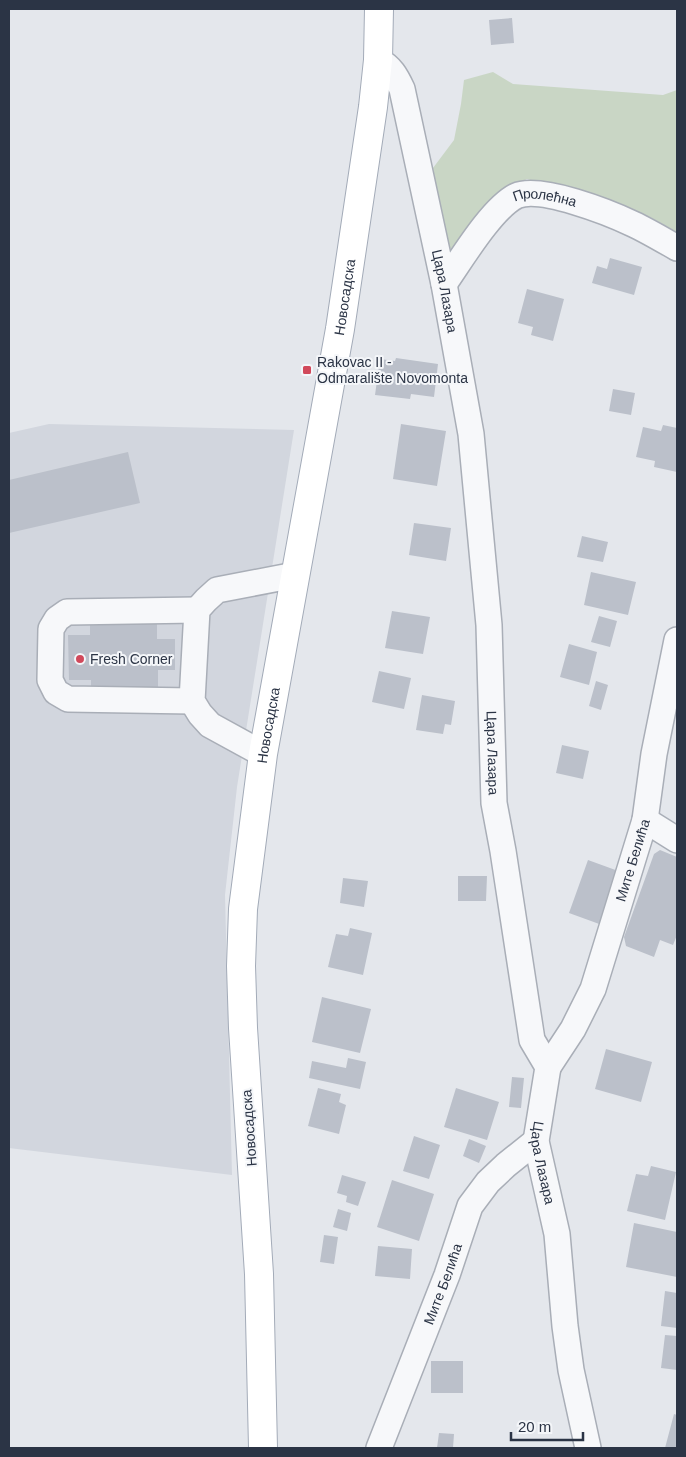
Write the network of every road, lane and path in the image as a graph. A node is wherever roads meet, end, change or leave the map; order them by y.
1 (379, 9) edge
2 (378, 60) junction
3 (677, 248) edge
4 (444, 284) junction
5 (295, 575) junction
6 (197, 610) junction
7 (677, 640) edge
8 (192, 700) junction
9 (263, 754) junction
10 (646, 820) junction
11 (677, 840) edge
12 (548, 1067) junction
13 (536, 1141) junction
14 (263, 1448) edge
15 (379, 1448) edge
16 (588, 1448) edge

1 - 2 main road, Новосадска
2 - 4 street, Цара Лазара
2 - 5 main road, Новосадска
3 - 4 street, Пролећна
4 - 12 street, Цара Лазара
5 - 6 street
5 - 9 main road, Новосадска
6 - 8 street
6 - 8 street
7 - 10 street, Мите Белића
8 - 9 street
9 - 14 main road, Новосадска
10 - 11 street
10 - 12 street, Мите Белића
12 - 13 street, Цара Лазара
13 - 15 street, Мите Белића
13 - 16 street, Цара Лазара

